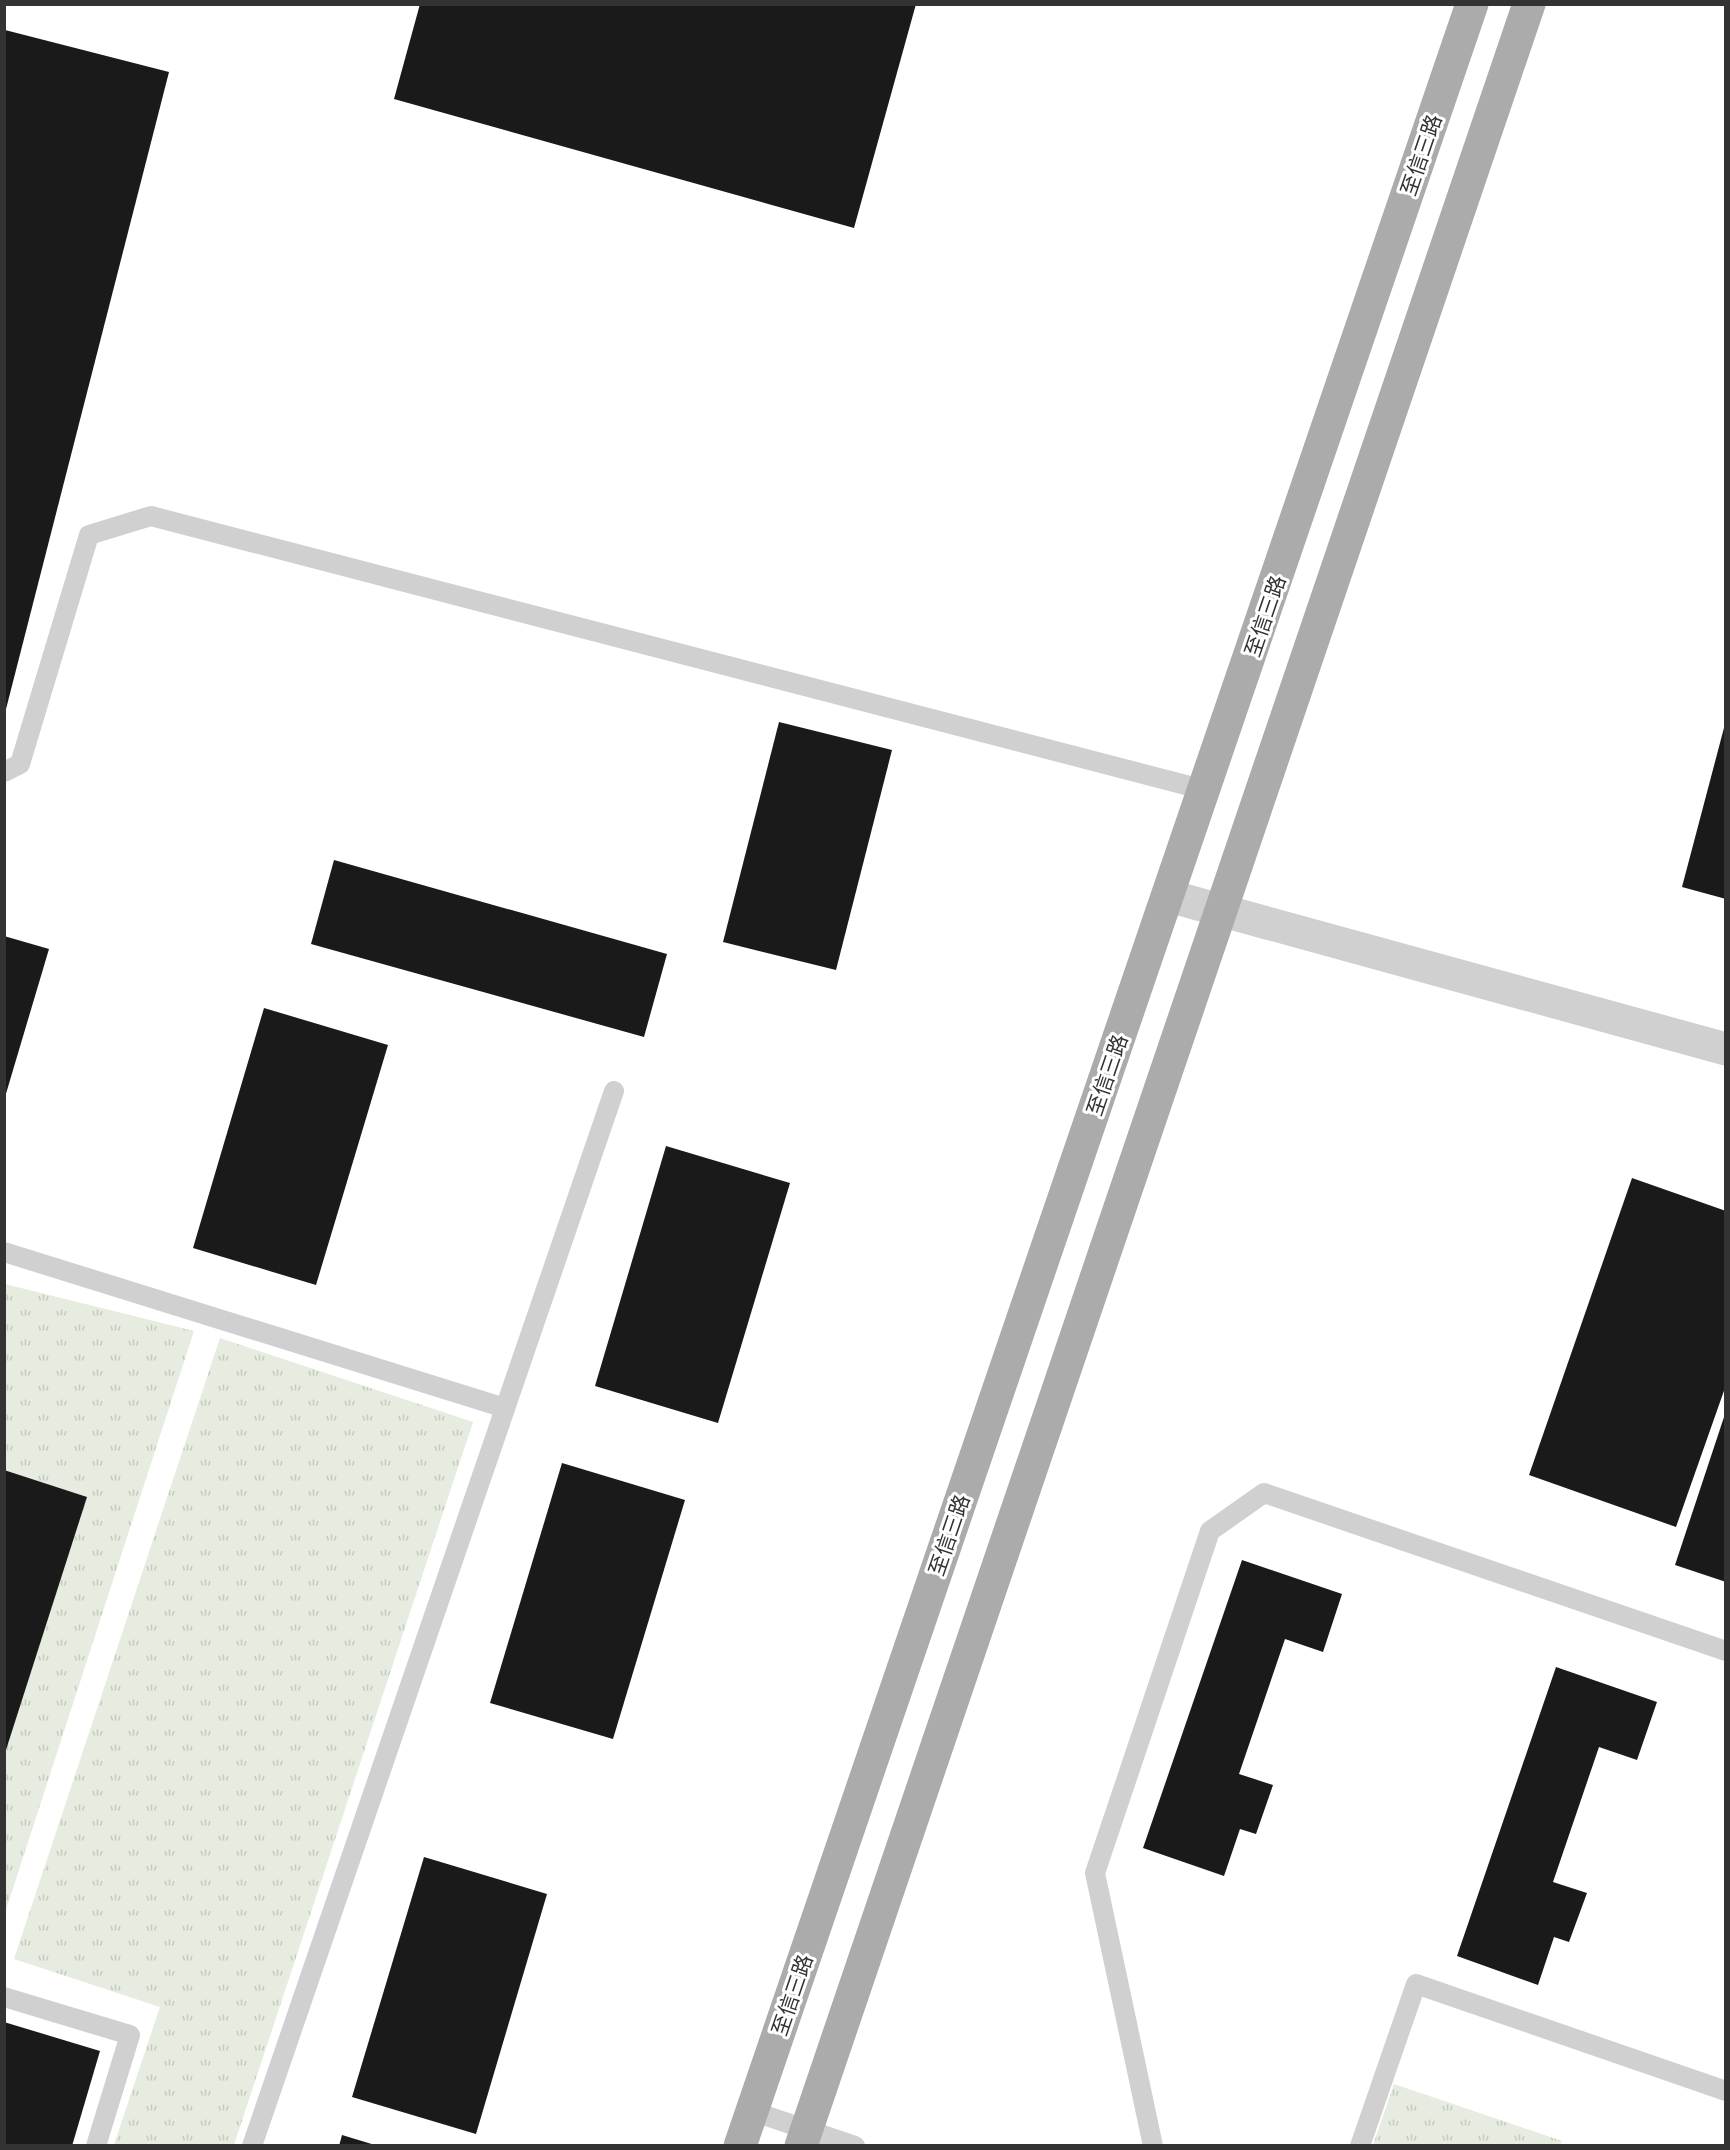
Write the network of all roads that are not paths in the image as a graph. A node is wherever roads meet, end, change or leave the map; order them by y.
1 (1472, 4) edge
2 (1529, 4) edge
3 (4, 772) edge
4 (1205, 790) junction
5 (1169, 896) junction
6 (1221, 910) junction
7 (1725, 1049) edge
8 (614, 1091) dead end
9 (4, 1252) edge
10 (505, 1408) junction
11 (1725, 1651) edge
12 (4, 1997) edge
13 (1725, 2091) edge
14 (752, 2111) junction
15 (803, 2137) edge
16 (96, 2145) edge
17 (252, 2145) edge
18 (740, 2145) edge
19 (855, 2145) edge
20 (1153, 2145) edge
21 (1360, 2145) edge

1 - 4 main road, 至信三路
2 - 6 main road
3 - 4 lane
4 - 5 main road, 至信三路
5 - 6 street
5 - 14 main road, 至信三路
6 - 7 street
6 - 15 main road
8 - 10 lane
9 - 10 lane
10 - 17 lane
11 - 20 lane
12 - 16 lane
13 - 21 lane
14 - 15 lane
14 - 18 main road, 至信三路
15 - 19 lane

